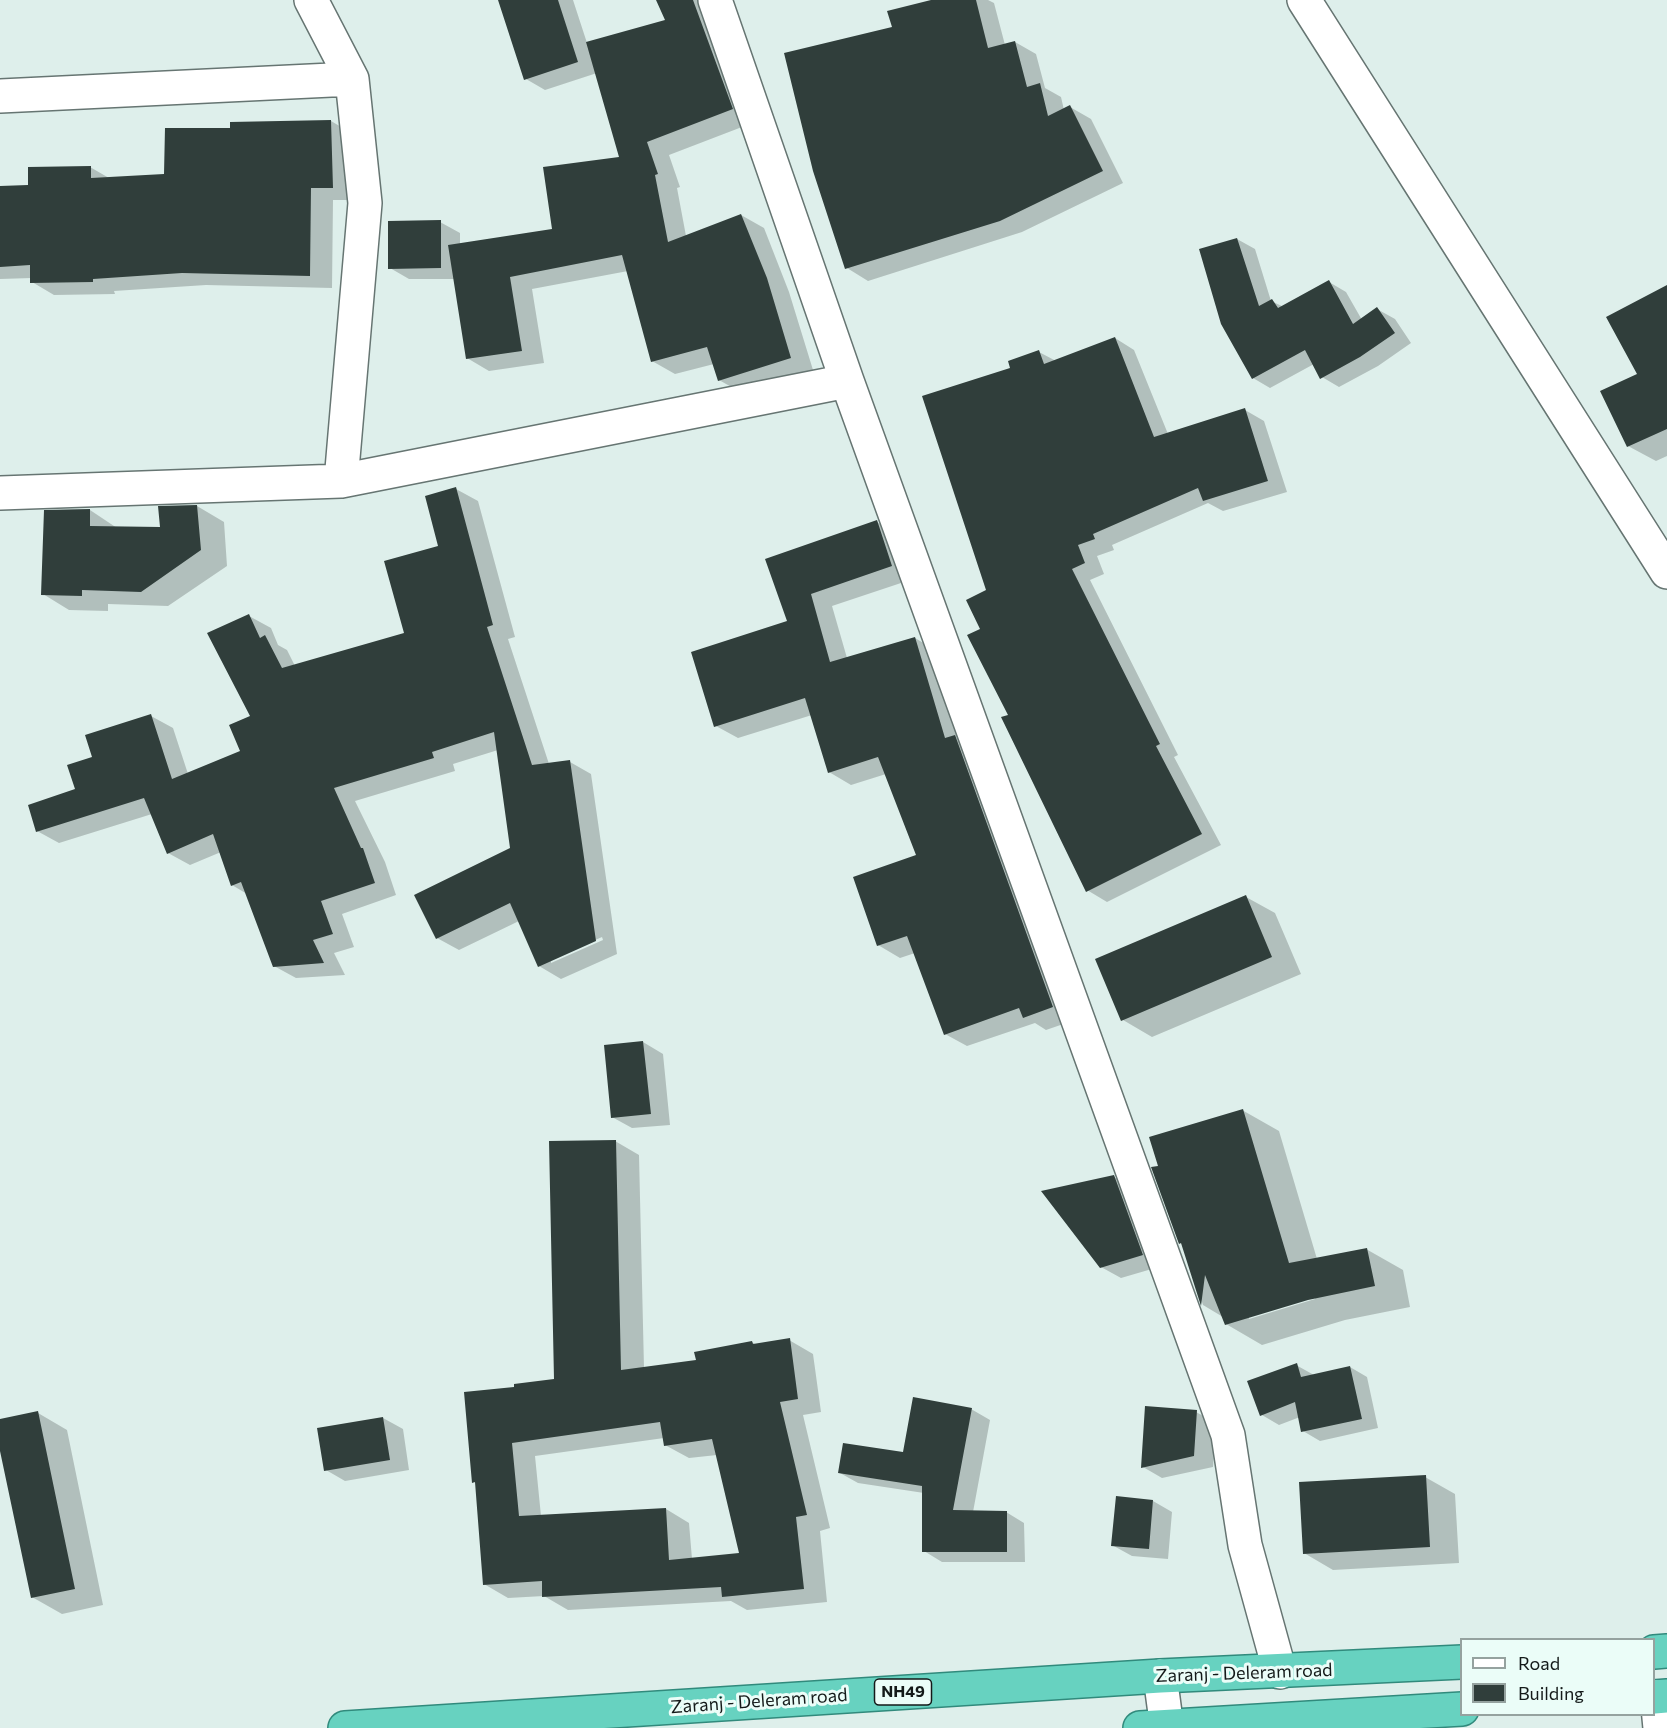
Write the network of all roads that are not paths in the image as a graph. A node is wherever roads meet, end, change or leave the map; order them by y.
1 (311, 0) edge
2 (715, 0) edge
3 (1304, 0) edge
4 (352, 79) junction
5 (0, 96) edge
6 (847, 381) junction
7 (341, 481) junction
8 (0, 493) edge
9 (1667, 572) edge
10 (1460, 1662) edge
11 (1280, 1672) junction
12 (1160, 1676) junction
13 (1460, 1709) edge
14 (1158, 1727) edge
15 (345, 1728) edge

1 - 4 street
2 - 6 street
3 - 9 street
4 - 5 street
4 - 7 street
6 - 7 street
6 - 11 street
7 - 8 street
10 - 11 highway, Zaranj - Deleram road / NH49
11 - 12 highway, Zaranj - Deleram road / NH49
12 - 14 street
12 - 15 highway, Zaranj - Deleram road / NH49
13 - 14 highway

